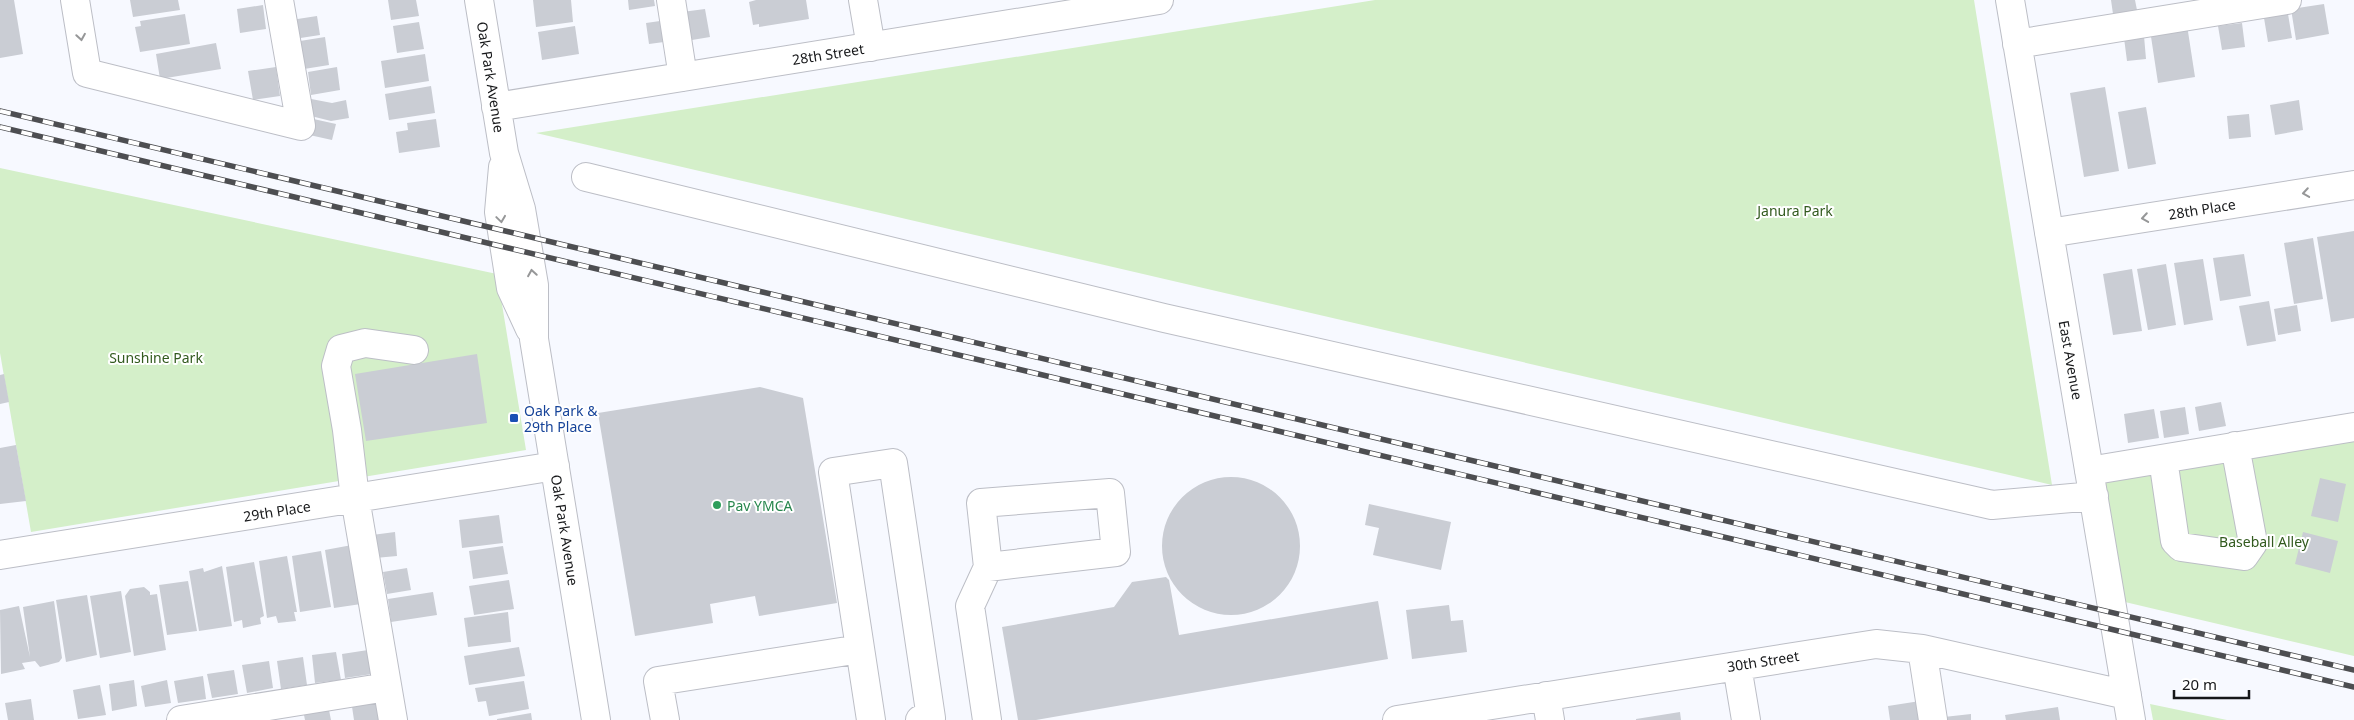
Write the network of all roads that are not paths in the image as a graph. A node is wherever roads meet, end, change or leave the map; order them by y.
1 (75, 0) edge
2 (279, 0) edge
3 (478, 0) edge
4 (671, 0) edge
5 (863, 0) edge
6 (1159, 0) edge
7 (2010, 0) edge
8 (2287, 0) edge
9 (1055, 8) edge
10 (2017, 44) junction
11 (870, 47) junction
12 (683, 77) junction
13 (496, 107) junction
14 (586, 177) dead end
15 (2354, 185) edge
16 (2049, 233) junction
17 (414, 350) dead end
18 (2354, 427) edge
19 (2235, 446) junction
20 (2162, 459) junction
21 (555, 466) junction
22 (2092, 483) junction
23 (355, 498) junction
24 (0, 555) edge
25 (988, 567) junction
26 (860, 649) junction
27 (1922, 650) junction
28 (1737, 666) junction
29 (387, 687) junction
30 (1548, 708) edge
31 (2129, 708) edge
32 (181, 720) edge
33 (393, 720) edge
34 (596, 720) edge
35 (664, 720) edge
36 (871, 720) edge
37 (920, 720) edge
38 (987, 720) edge
39 (1397, 720) edge
40 (1746, 720) edge
41 (1933, 720) edge

1 -> 2 street
3 - 13 street, Oak Park Avenue
4 - 12 street
5 - 11 street
6 - 9 street, 28th Street
7 - 10 street, East Avenue
8 - 10 street
9 - 11 street, 28th Street
10 - 16 street, East Avenue
11 - 12 street, 28th Street
12 - 13 street, 28th Street
13 - 21 street, Oak Park Avenue
14 - 22 street
15 -> 16 street, 28th Place
16 - 22 street, East Avenue
17 - 23 street
18 - 19 street
19 - 20 street
19 - 20 street
20 - 22 street
21 - 23 street, 29th Place
21 - 34 street, Oak Park Avenue
22 - 31 street, East Avenue
23 - 24 street, 29th Place
23 - 29 street
25 - 25 street
25 - 38 street
26 - 35 street
26 - 36 street
26 - 37 street
27 - 28 street, 30th Street
27 - 31 street, 30th Street
27 - 41 street
28 - 30 street, 30th Street
28 - 40 street
29 - 32 street
29 - 33 street
30 - 39 street, 30th Street

